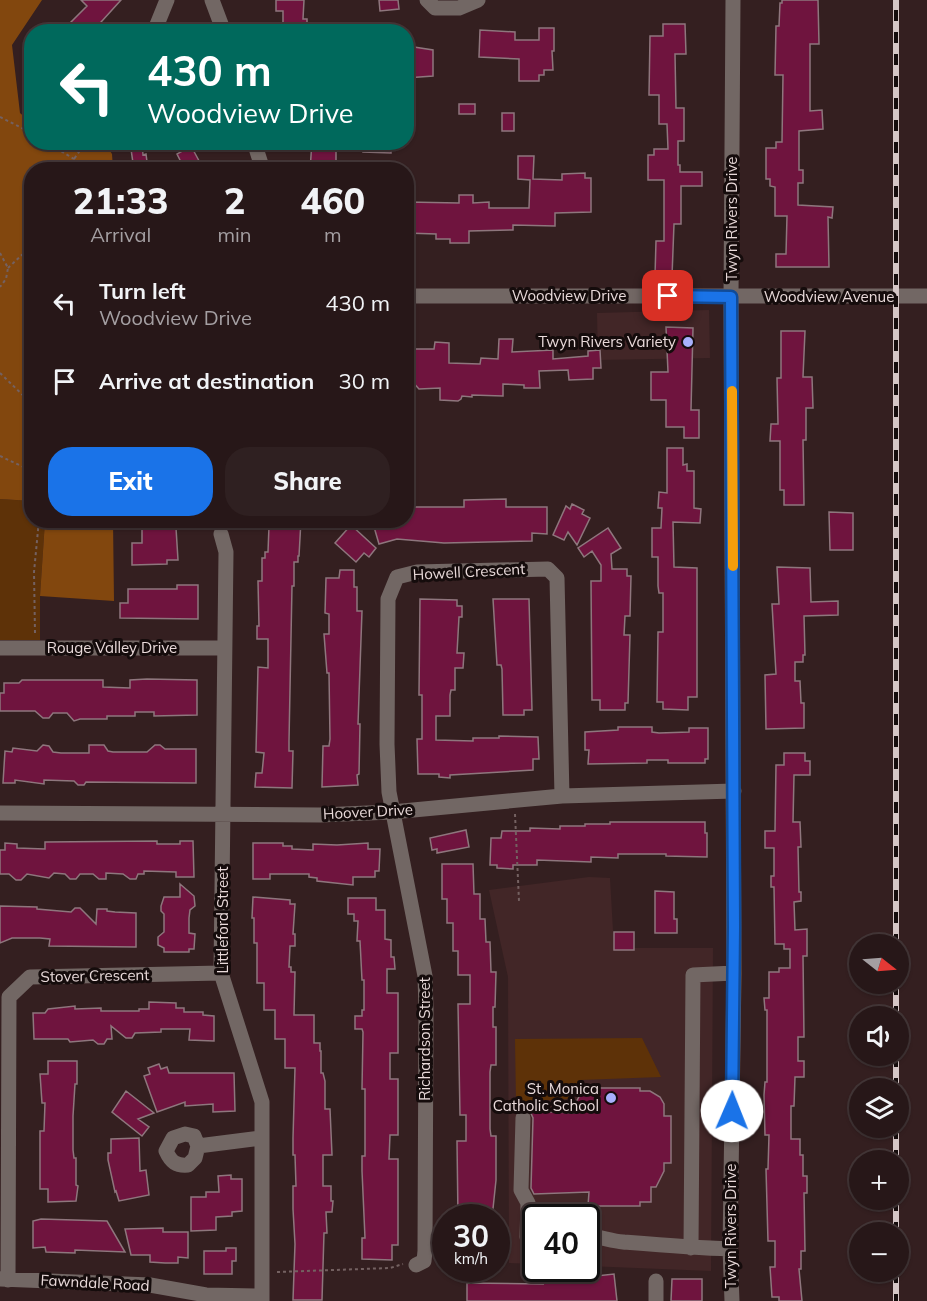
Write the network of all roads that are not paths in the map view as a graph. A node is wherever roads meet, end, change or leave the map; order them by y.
1 (167, 0) edge
2 (212, 0) edge
3 (428, 0) edge
4 (478, 0) edge
5 (734, 0) edge
6 (157, 24) edge
7 (221, 24) edge
8 (414, 296) edge
9 (927, 296) edge
10 (731, 297) junction
11 (221, 534) dead end
12 (0, 648) edge
13 (223, 648) junction
14 (734, 791) junction
15 (562, 796) junction
16 (392, 812) junction
17 (0, 813) edge
18 (224, 813) junction
19 (221, 973) junction
20 (734, 973) junction
21 (523, 1118) dead end
22 (261, 1138) junction
23 (198, 1146) dead end
24 (528, 1204) edge
25 (600, 1236) edge
26 (691, 1248) junction
27 (730, 1249) junction
28 (416, 1265) road end
29 (4, 1280) edge
30 (656, 1281) dead end
31 (262, 1298) edge
32 (656, 1301) edge
33 (732, 1301) edge

1 - 6 street
2 - 7 street
3 - 4 street
5 - 10 street, Twyn Rivers Drive
8 - 10 street, Woodview Drive
9 - 10 street, Woodview Avenue
10 - 14 street, Twyn Rivers Drive
11 - 13 street, Littleford Street
12 - 13 street, Rouge Valley Drive
13 - 18 street, Littleford Street
14 - 15 street, Hoover Drive
14 - 20 street, Twyn Rivers Drive
15 - 16 street, Hoover Drive
15 - 16 street, Howell Crescent
16 - 18 street, Hoover Drive
16 - 28 street, Richardson Street
17 - 18 street, Hoover Drive
18 - 19 street, Littleford Street
19 - 22 street, Littleford Street
19 - 29 street, Stover Crescent
20 - 26 street
20 - 27 street, Twyn Rivers Drive
21 - 24 street
22 - 23 street
22 - 31 street, Littleford Street
25 - 26 street
26 - 27 street
27 - 33 street, Twyn Rivers Drive
29 - 31 street, Fawndale Road
30 - 32 street

